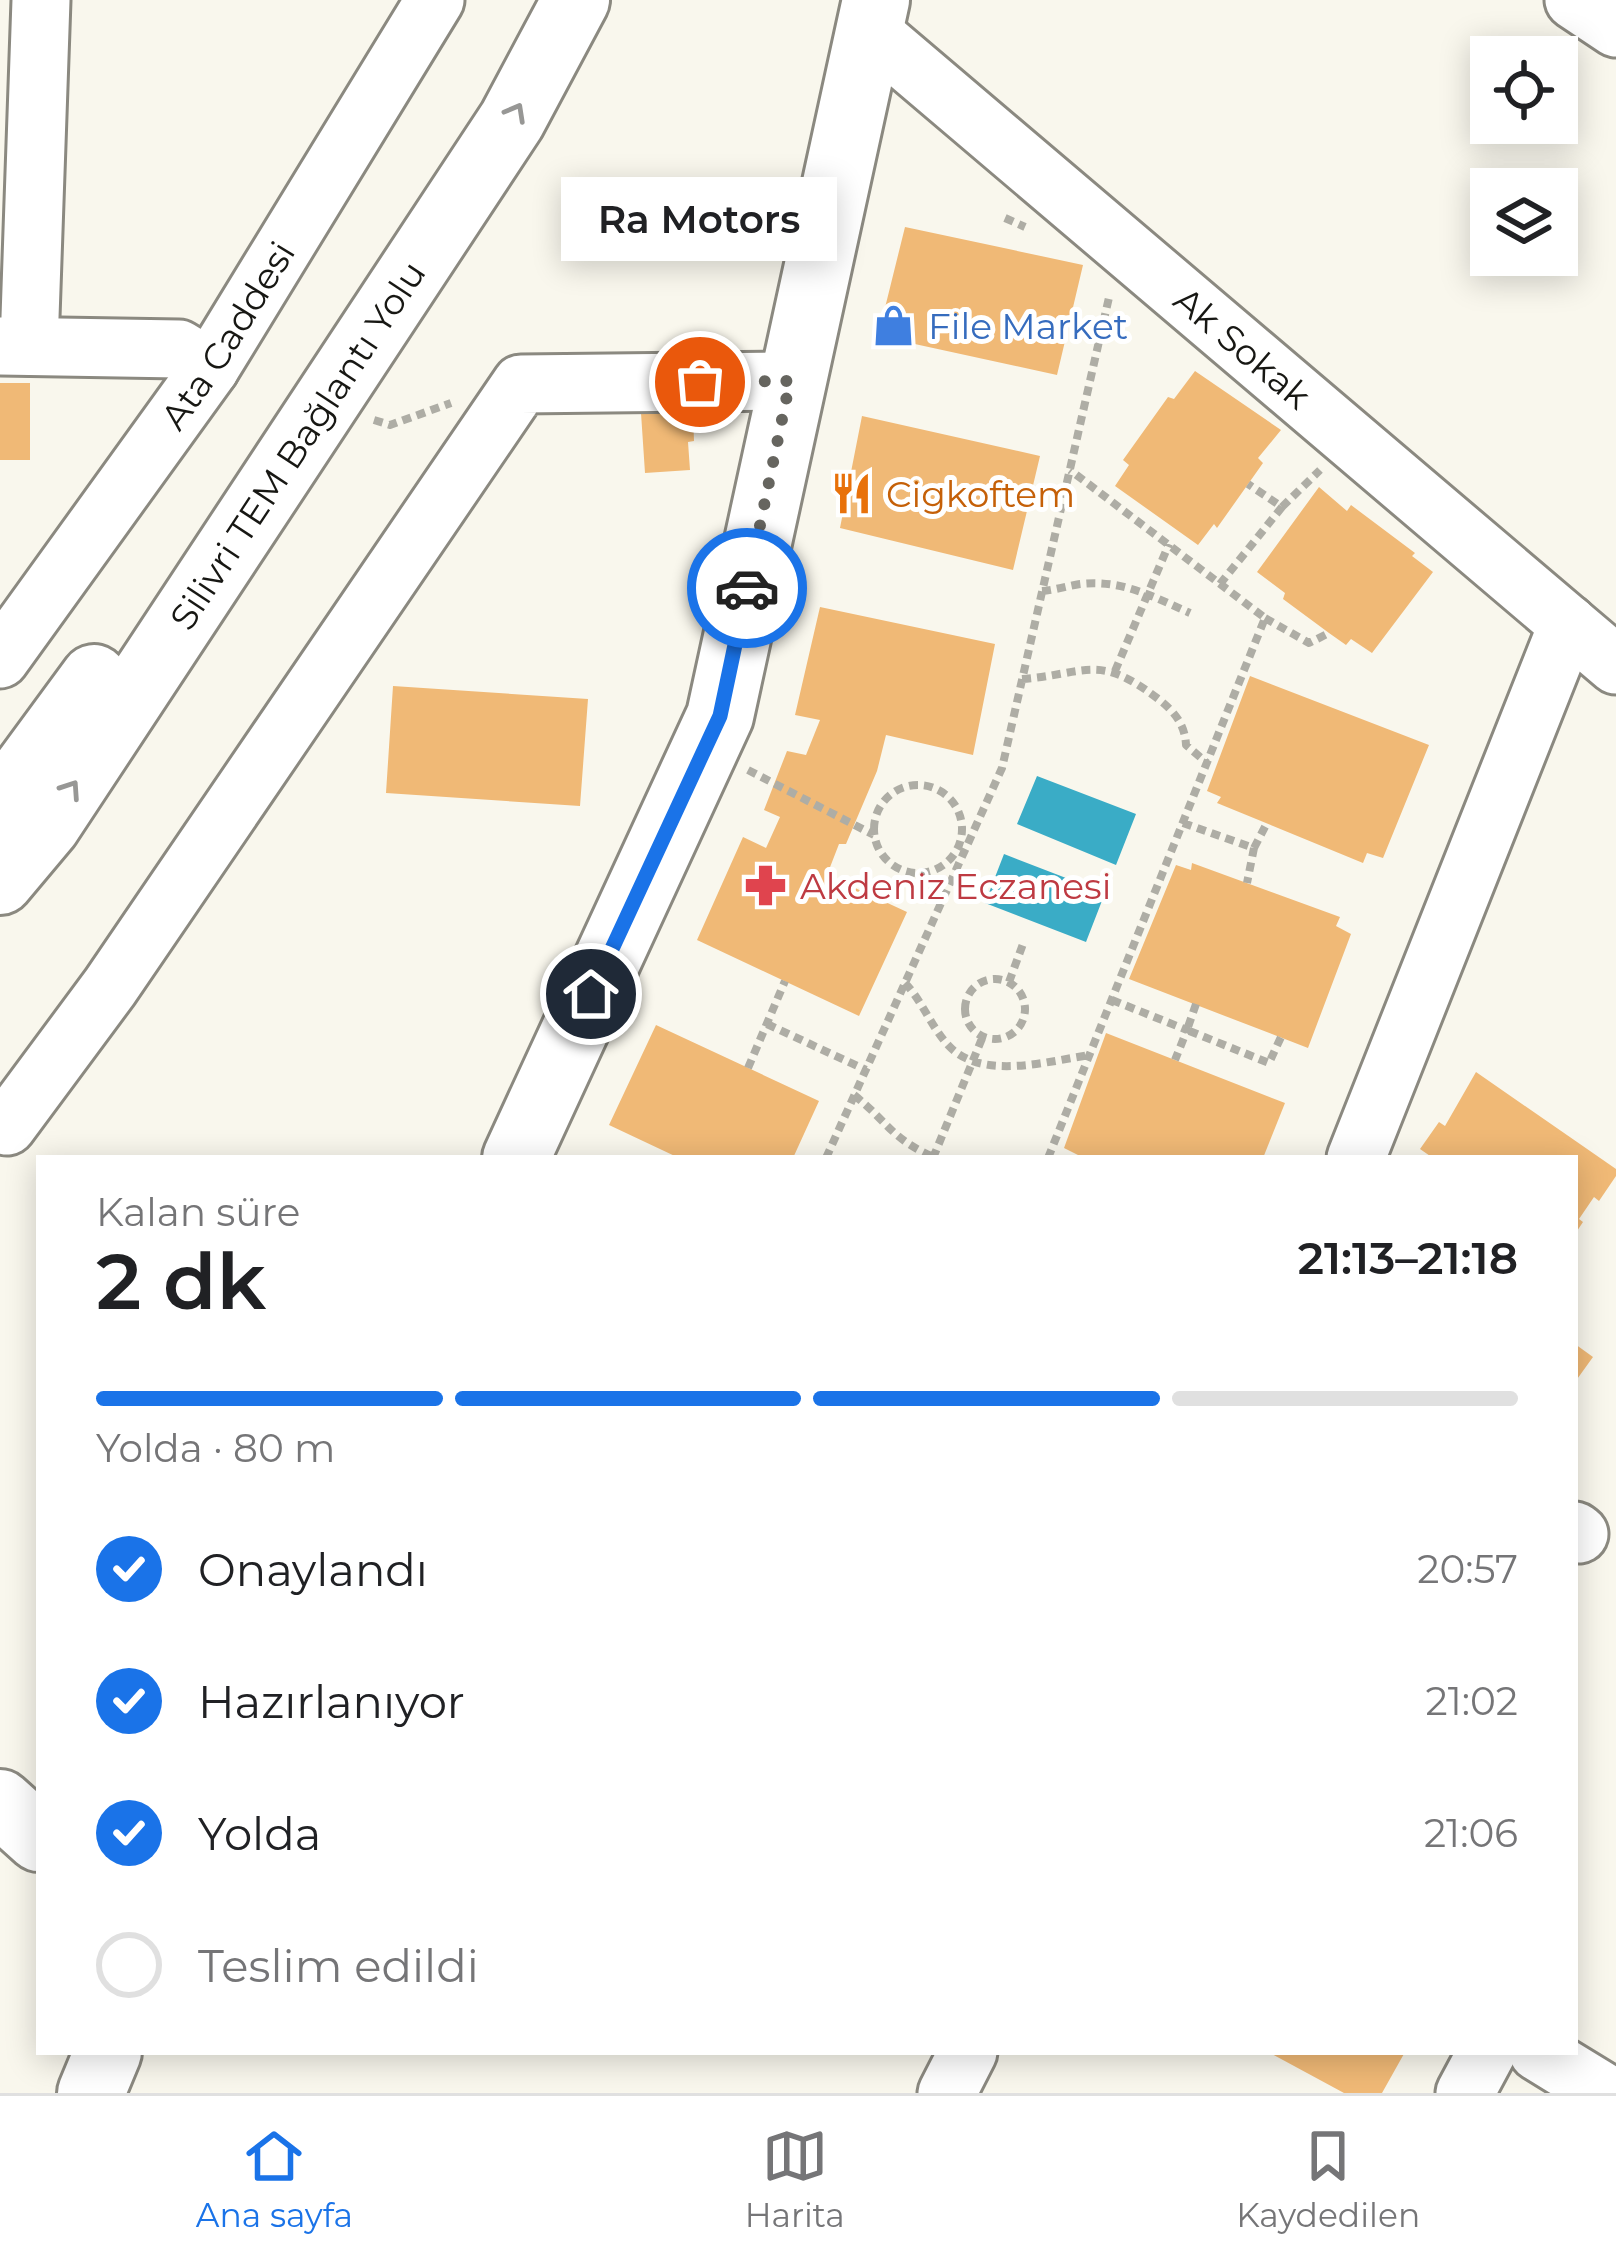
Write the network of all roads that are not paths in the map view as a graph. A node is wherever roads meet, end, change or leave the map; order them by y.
1 (41, 0) edge
2 (434, 0) edge
3 (532, 0) edge
4 (576, 0) edge
5 (1574, 0) edge
6 (873, 15) edge
7 (1616, 28) edge
8 (14, 346) edge
9 (210, 368) junction
10 (790, 381) junction
11 (1568, 624) junction
12 (0, 659) edge
13 (1616, 665) edge
14 (0, 806) edge
15 (0, 881) edge
16 (8, 1126) dead end
17 (517, 1155) edge
18 (1357, 1155) edge
19 (0, 1803) edge
20 (36, 1835) edge
21 (107, 2055) edge
22 (966, 2055) edge
23 (1485, 2055) edge
24 (1543, 2055) edge
25 (91, 2093) edge
26 (947, 2093) edge
27 (1465, 2093) edge
28 (1605, 2093) edge

1 - 8 street
2 - 9 street, Ata Caddesi
3 - 14 main road, Silivri TEM Bağlantı Yolu
15 -> 4 main road, Silivri TEM Bağlantı Yolu
5 - 7 street
6 - 10 main road
6 - 11 street, Ak Sokak
8 - 9 street
9 - 12 street, Ata Caddesi
10 - 16 street
10 - 17 main road
11 - 13 street, Ak Sokak
11 - 18 street
19 - 20 main road
21 - 25 main road
22 - 26 street
23 - 27 street
24 - 28 street

